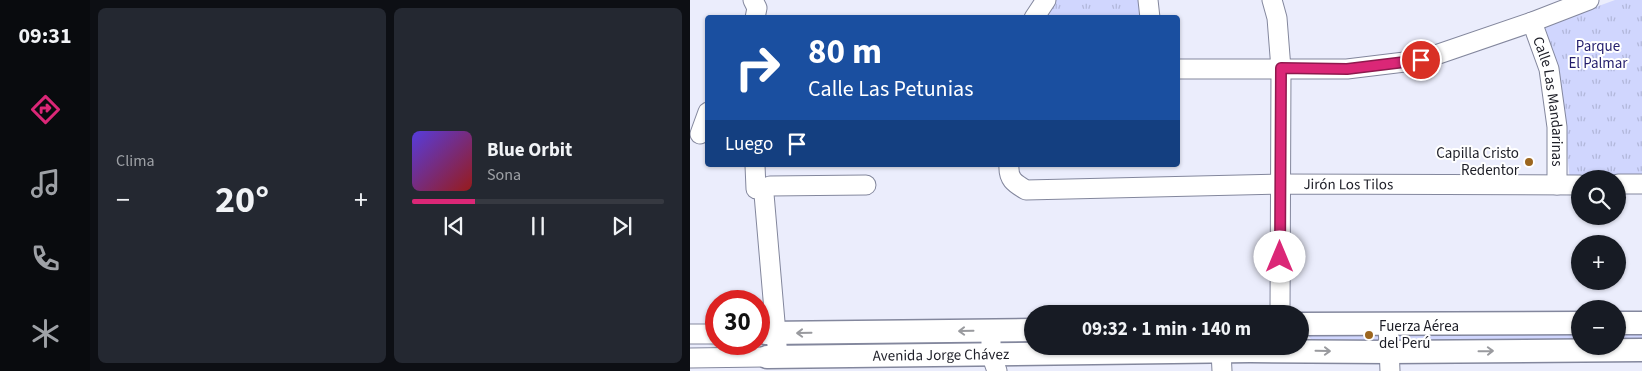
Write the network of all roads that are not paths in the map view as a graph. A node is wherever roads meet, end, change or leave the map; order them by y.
1 (753, 0) edge
2 (1046, 0) edge
3 (1148, 0) edge
4 (1272, 0) edge
5 (1589, 0) edge
6 (755, 15) edge
7 (1036, 15) edge
8 (1150, 15) edge
9 (1532, 22) junction
10 (1281, 68) junction
11 (1180, 69) edge
12 (705, 119) edge
13 (699, 134) edge
14 (755, 167) edge
15 (1009, 167) edge
16 (1280, 184) junction
17 (1571, 184) edge
18 (1626, 184) edge
19 (1642, 184) edge
20 (866, 185) dead end
21 (1557, 185) junction
22 (765, 189) junction
23 (765, 290) edge
24 (1280, 305) edge
25 (1642, 323) edge
26 (1309, 324) edge
27 (1388, 324) junction
28 (1571, 324) edge
29 (1626, 324) edge
30 (1024, 330) edge
31 (990, 331) junction
32 (844, 332) junction
33 (770, 333) edge
34 (690, 334) edge
35 (705, 334) edge
36 (770, 349) edge
37 (1642, 350) edge
38 (1309, 352) edge
39 (1250, 355) edge
40 (772, 357) junction
41 (690, 358) edge
42 (834, 361) edge
43 (1221, 361) edge
44 (1389, 362) edge
45 (994, 363) edge

1 - 6 street
2 - 7 street
3 - 8 street
4 - 10 street
5 - 9 street
9 - 10 street
9 - 21 street, Calle Las Mandarinas
10 - 11 street
10 - 16 street
12 - 13 street
14 - 22 street
15 - 16 street, Jirón Los Tilos
16 - 21 street, Jirón Los Tilos
16 - 24 street
17 - 21 street, Jirón Los Tilos
18 - 19 street
20 - 22 street
22 - 23 street
25 - 29 main road
26 - 27 main road
27 - 28 main road
27 - 44 street
30 - 31 main road, Avenida Jorge Chávez
31 -> 32 main road, Avenida Jorge Chávez
31 - 45 street
32 -> 33 main road, Avenida Jorge Chávez
32 - 42 main road
34 - 35 street
36 - 40 street
44 -> 37 main road, Avenida Jorge Chávez
38 -> 44 main road, Avenida Jorge Chávez
39 - 43 main road, Avenida Jorge Chávez
40 - 41 street, Avenida Jorge Chávez
40 - 42 main road, Avenida Jorge Chávez
42 - 45 main road, Avenida Jorge Chávez
43 - 45 main road, Avenida Jorge Chávez

